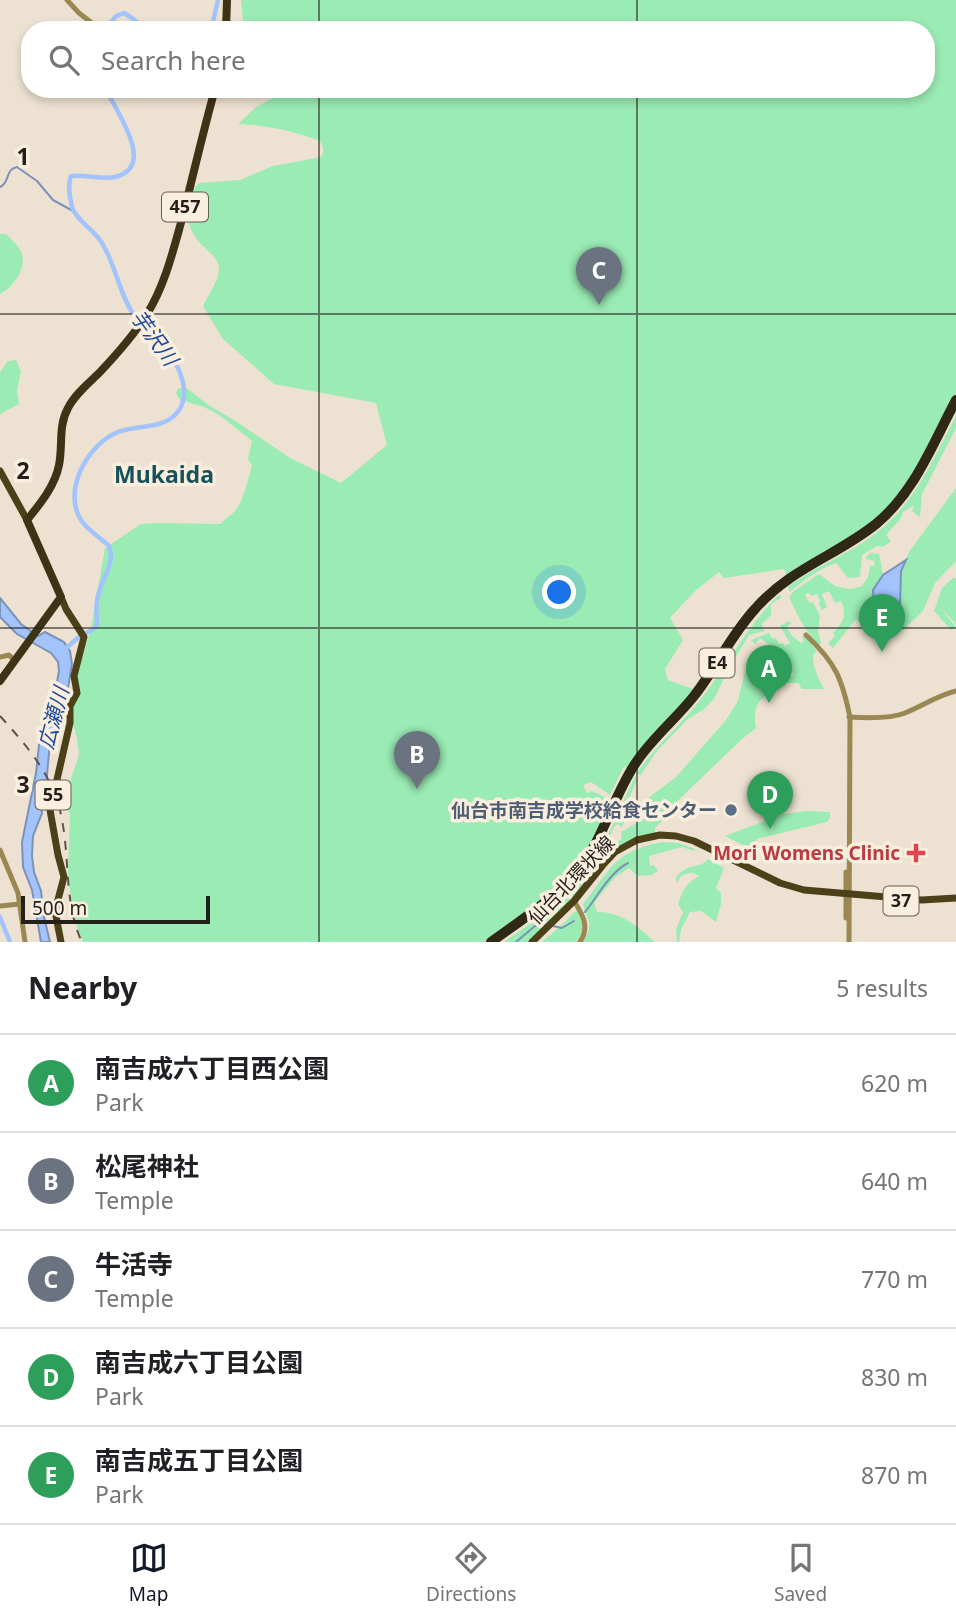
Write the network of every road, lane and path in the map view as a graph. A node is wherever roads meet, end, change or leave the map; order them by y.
1 (67, 0) edge
2 (227, 0) edge
3 (89, 21) edge
4 (226, 21) edge
5 (212, 98) edge
6 (956, 400) edge
7 (956, 409) edge
8 (0, 471) edge
9 (27, 520) junction
10 (61, 597) junction
11 (806, 635) dead end
12 (0, 657) edge
13 (15, 661) junction
14 (0, 681) edge
15 (956, 691) edge
16 (849, 717) junction
17 (0, 850) edge
18 (848, 896) junction
19 (956, 899) edge
20 (575, 902) junction
21 (20, 904) junction
22 (2, 906) edge
23 (25, 942) edge
24 (61, 942) edge
25 (491, 942) edge
26 (498, 942) edge
27 (534, 942) edge
28 (580, 942) edge
29 (847, 942) edge

1 - 3 street
2 - 4 highway
5 - 9 highway, 457
6 - 25 highway, E4
7 - 26 highway, E4
8 - 9 main road
9 - 10 highway
10 - 13 highway
10 - 24 main road, 55
11 - 16 street
12 - 13 street
13 - 14 highway
15 - 16 street
16 - 18 street
17 - 21 street
18 - 19 main road, 仙台北環状線 / 37
18 - 20 main road, 仙台北環状線 / 37
18 - 29 street
20 - 27 main road, 仙台北環状線 / 37
20 - 28 street
21 - 22 street
21 - 23 street

